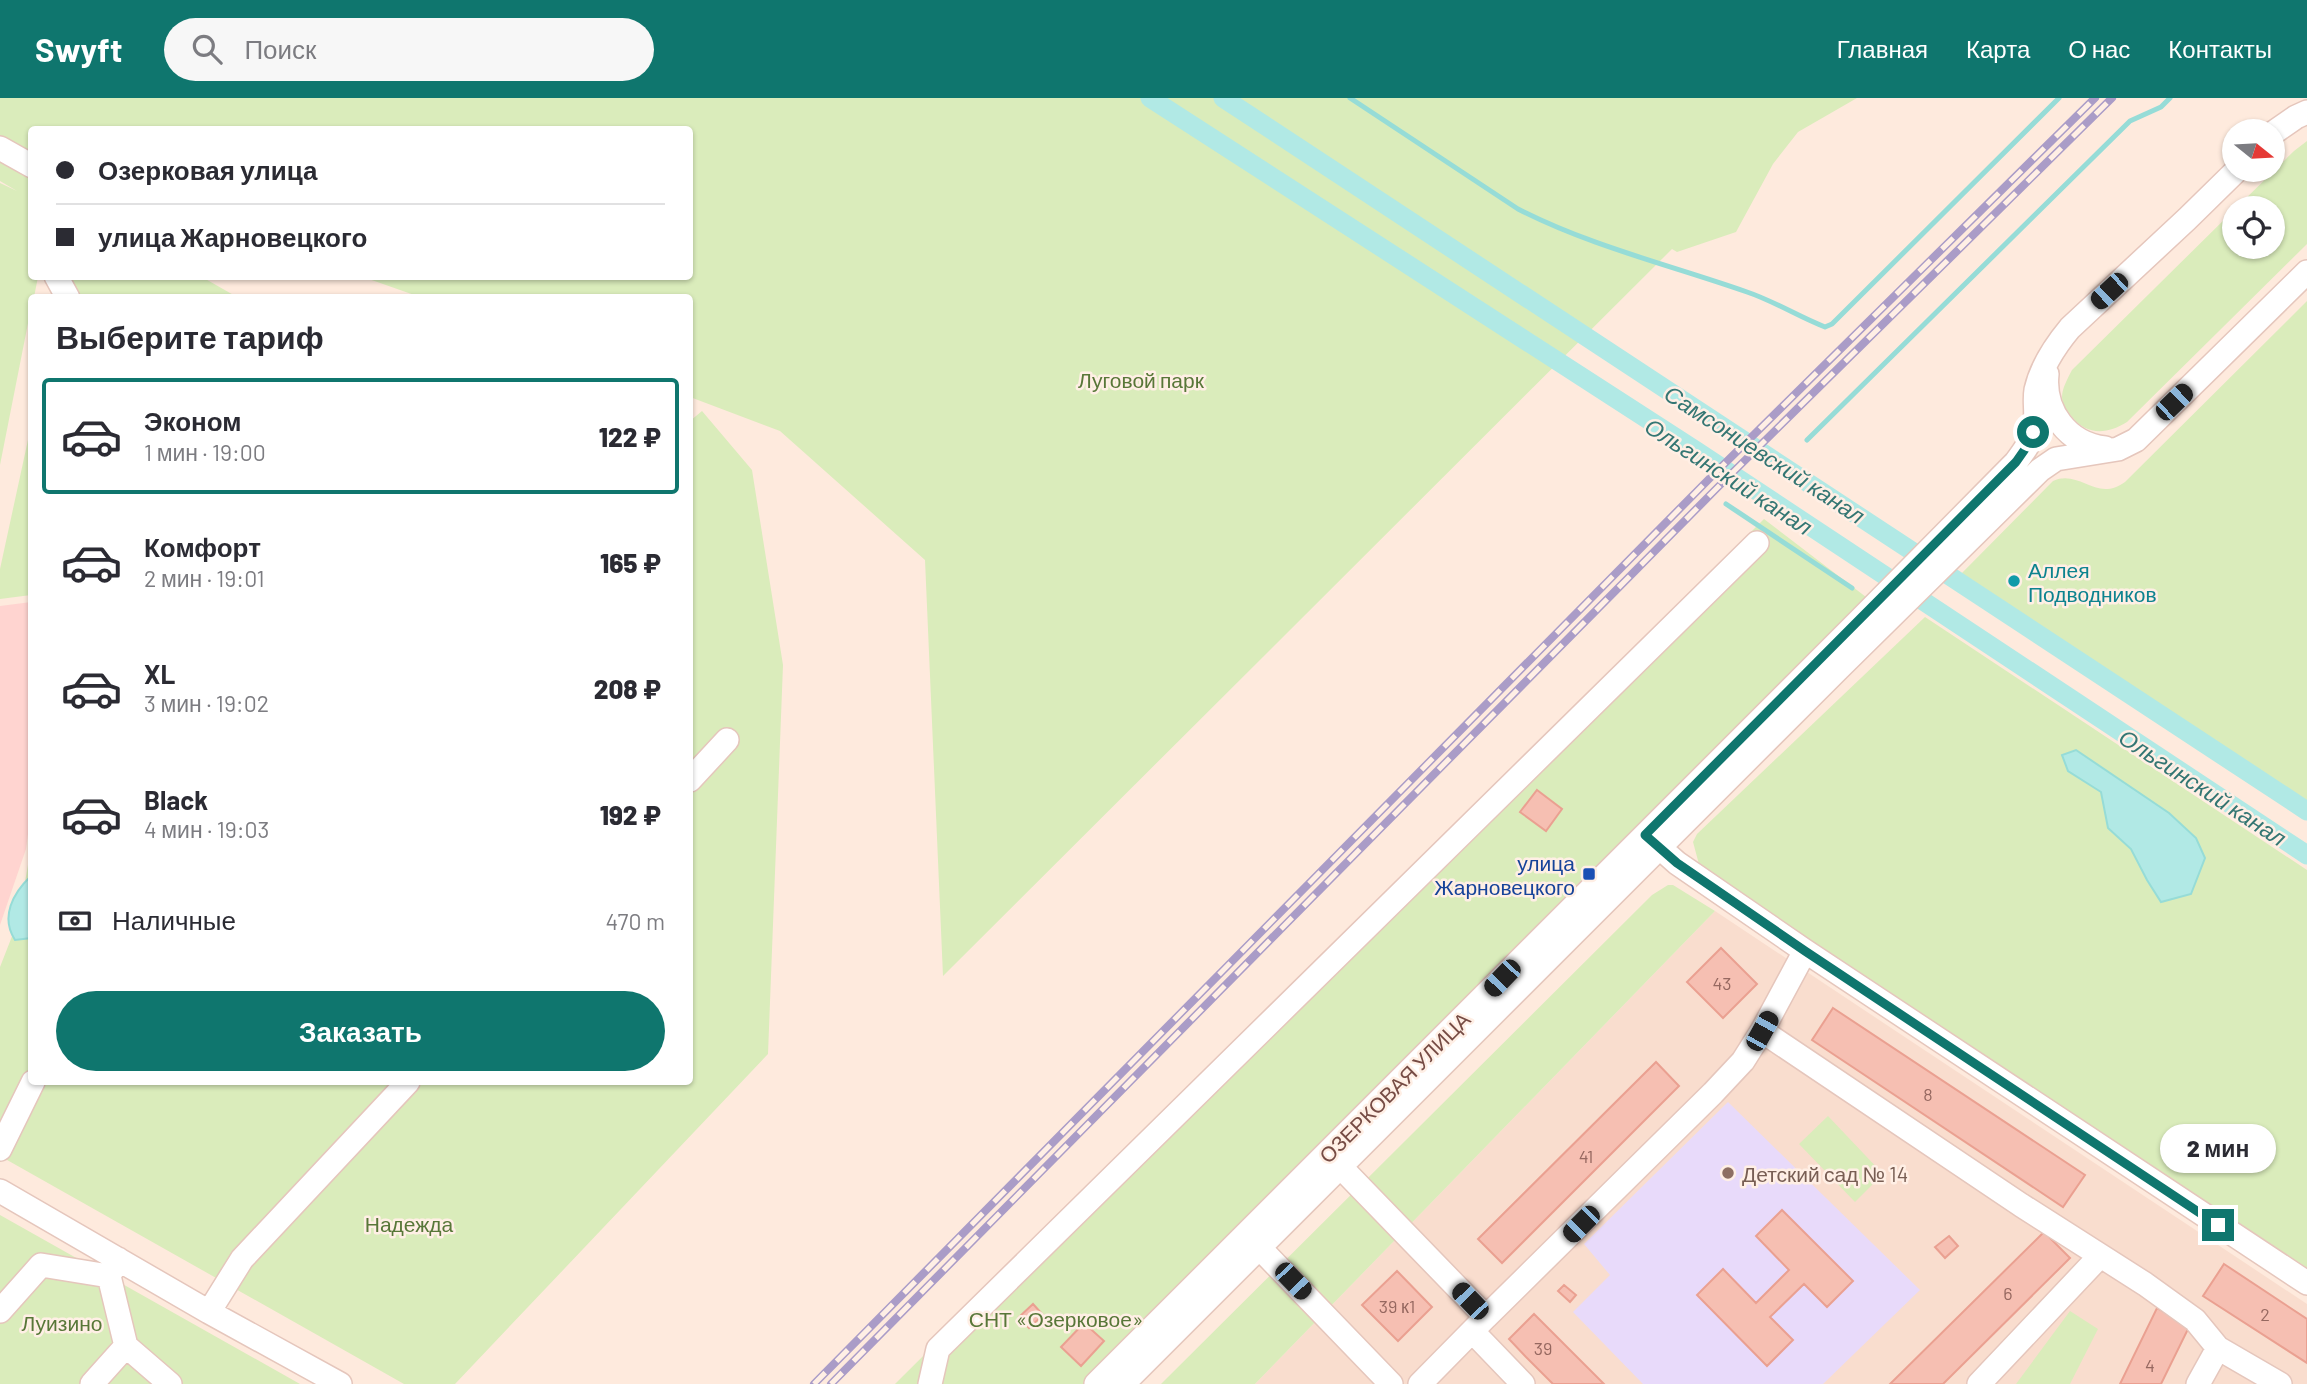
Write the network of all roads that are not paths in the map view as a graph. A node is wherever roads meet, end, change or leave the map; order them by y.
1 (2307, 112) edge
2 (2286, 124) edge
3 (0, 148) edge
4 (28, 164) edge
5 (2225, 182) edge
6 (2307, 271) edge
7 (2049, 360) junction
8 (2118, 449) junction
9 (1757, 543) dead end
10 (1952, 543) junction
11 (727, 740) dead end
12 (693, 777) edge
13 (1652, 841) junction
14 (1805, 951) junction
15 (1762, 1031) junction
16 (32, 1085) edge
17 (405, 1085) edge
18 (0, 1149) edge
19 (1334, 1160) junction
20 (0, 1191) edge
21 (1253, 1241) junction
22 (2101, 1256) junction
23 (113, 1268) junction
24 (2307, 1283) edge
25 (0, 1311) edge
26 (209, 1312) junction
27 (1480, 1325) junction
28 (125, 1346) junction
29 (2217, 1348) junction
30 (1422, 1383) edge
31 (92, 1384) edge
32 (170, 1384) edge
33 (340, 1384) edge
34 (930, 1384) edge
35 (1096, 1384) edge
36 (1123, 1384) edge
37 (1391, 1384) edge
38 (1523, 1384) edge
39 (1979, 1384) edge
40 (2199, 1384) edge
41 (2280, 1384) edge

1 - 2 street
3 - 4 street
5 - 7 street, ОЗЕРКОВАЯ УЛИЦА
6 - 8 street, ОЗЕРКОВАЯ УЛИЦА
7 - 8 street
7 - 10 street, ОЗЕРКОВАЯ УЛИЦА
8 - 10 street, ОЗЕРКОВАЯ УЛИЦА
9 - 34 street
10 - 13 street, ОЗЕРКОВАЯ УЛИЦА
11 - 12 street
13 - 14 street
13 - 19 street, ОЗЕРКОВАЯ УЛИЦА
14 - 15 street
14 - 24 street
15 - 22 street
15 - 27 street
16 - 18 street
17 - 26 street
19 - 21 street, ОЗЕРКОВАЯ УЛИЦА
19 - 27 street
20 - 23 street
21 - 35 street, ОЗЕРКОВАЯ УЛИЦА
21 - 36 street, ОЗЕРКОВАЯ УЛИЦА
21 - 37 street
22 - 29 street
22 - 39 street
23 - 25 street
23 - 26 street
23 - 28 street
26 - 33 street
27 - 30 street
27 - 38 street
28 - 31 street
28 - 32 street
29 - 40 street
29 - 41 street

